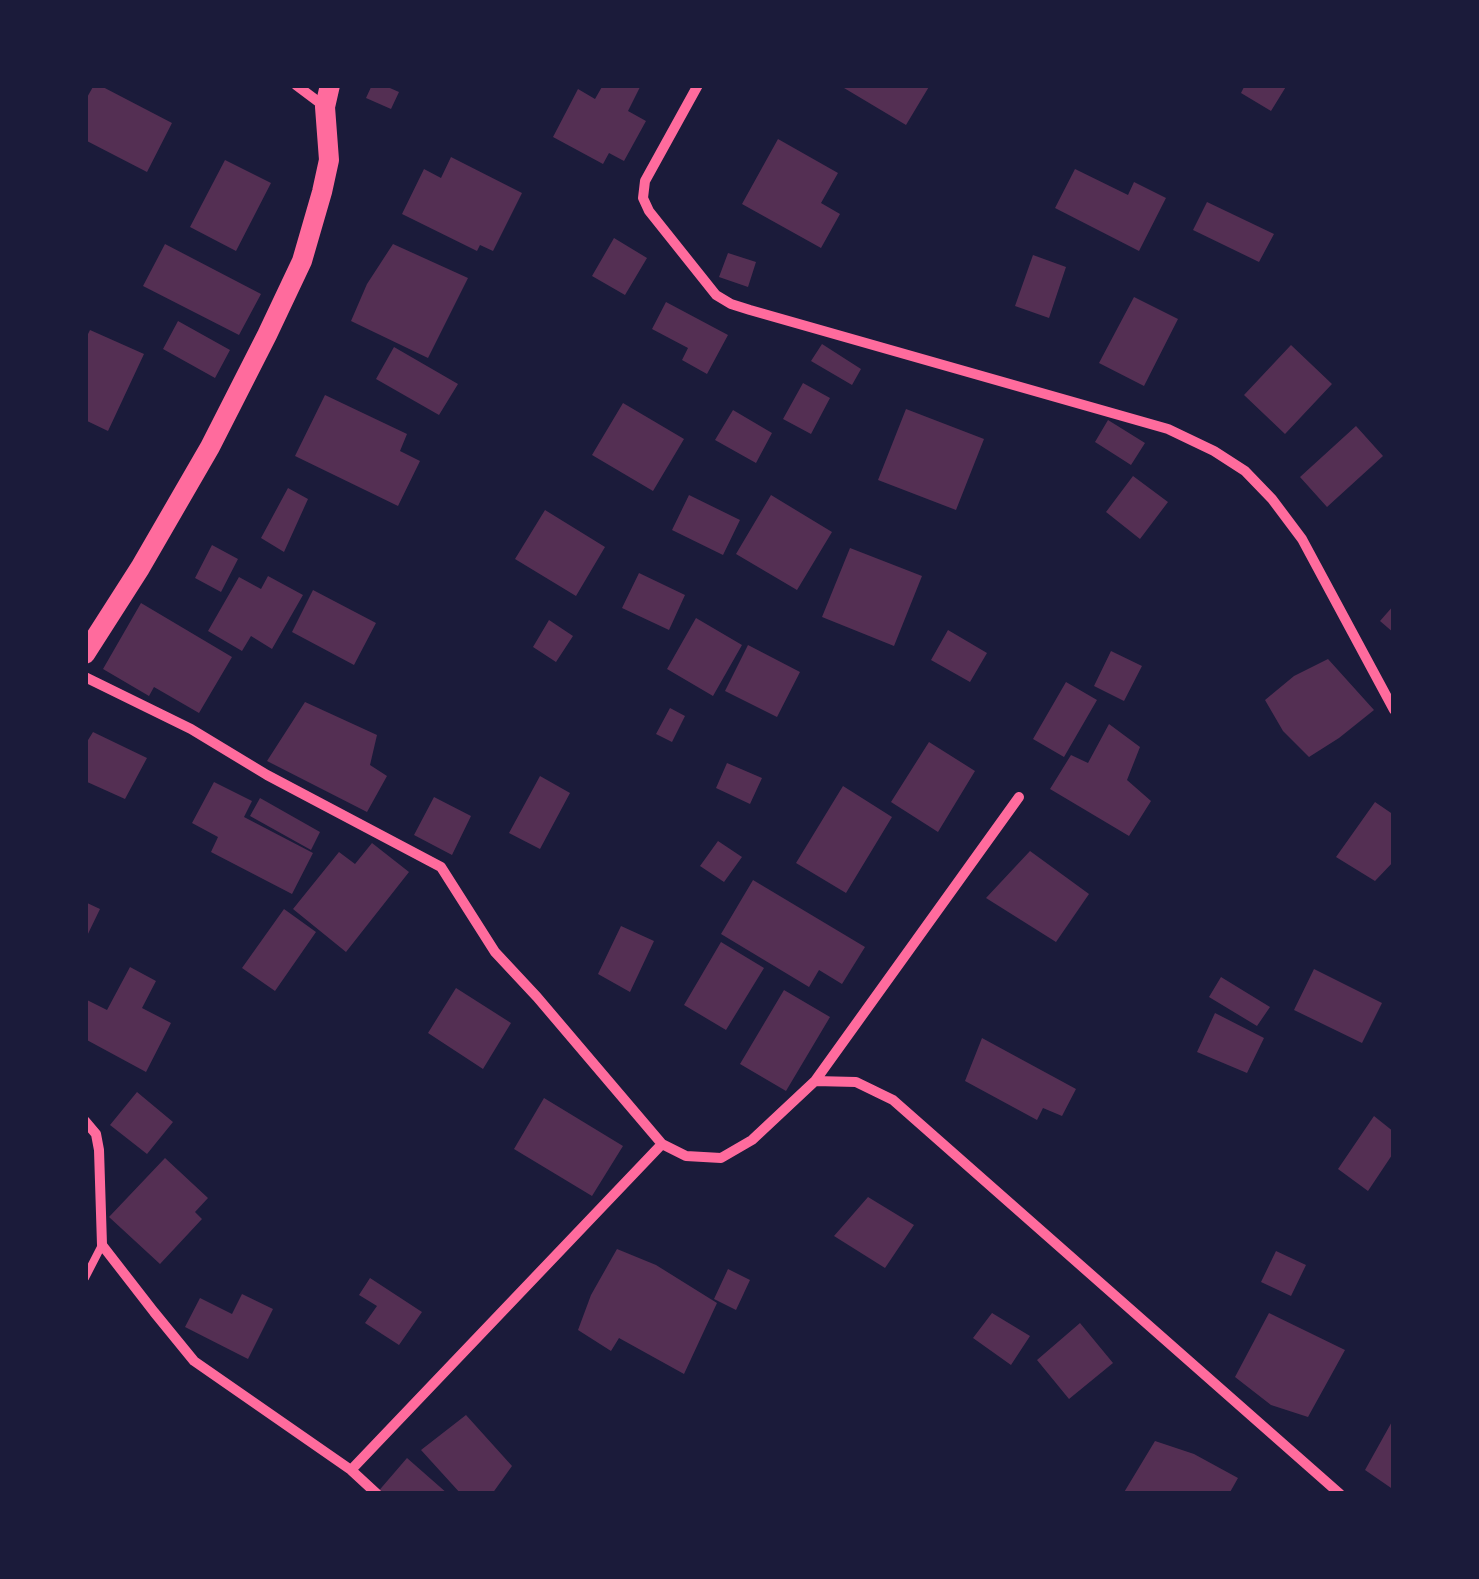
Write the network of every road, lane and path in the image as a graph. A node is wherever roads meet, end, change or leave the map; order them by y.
1 (296, 85) edge
2 (330, 85) edge
3 (698, 85) edge
4 (325, 106) junction
5 (85, 654) edge
6 (85, 677) edge
7 (1394, 710) edge
8 (1019, 796) dead end
9 (814, 1081) junction
10 (85, 1121) edge
11 (662, 1144) junction
12 (102, 1245) junction
13 (85, 1278) edge
14 (351, 1470) junction
15 (377, 1494) edge
16 (1340, 1494) edge

1 - 4 street
2 - 4 main road
3 - 7 street
4 - 5 main road
6 - 11 street
8 - 9 street
9 - 11 street
9 - 16 street
10 - 12 street
11 - 14 street
12 - 13 lane
12 - 14 street
14 - 15 street

